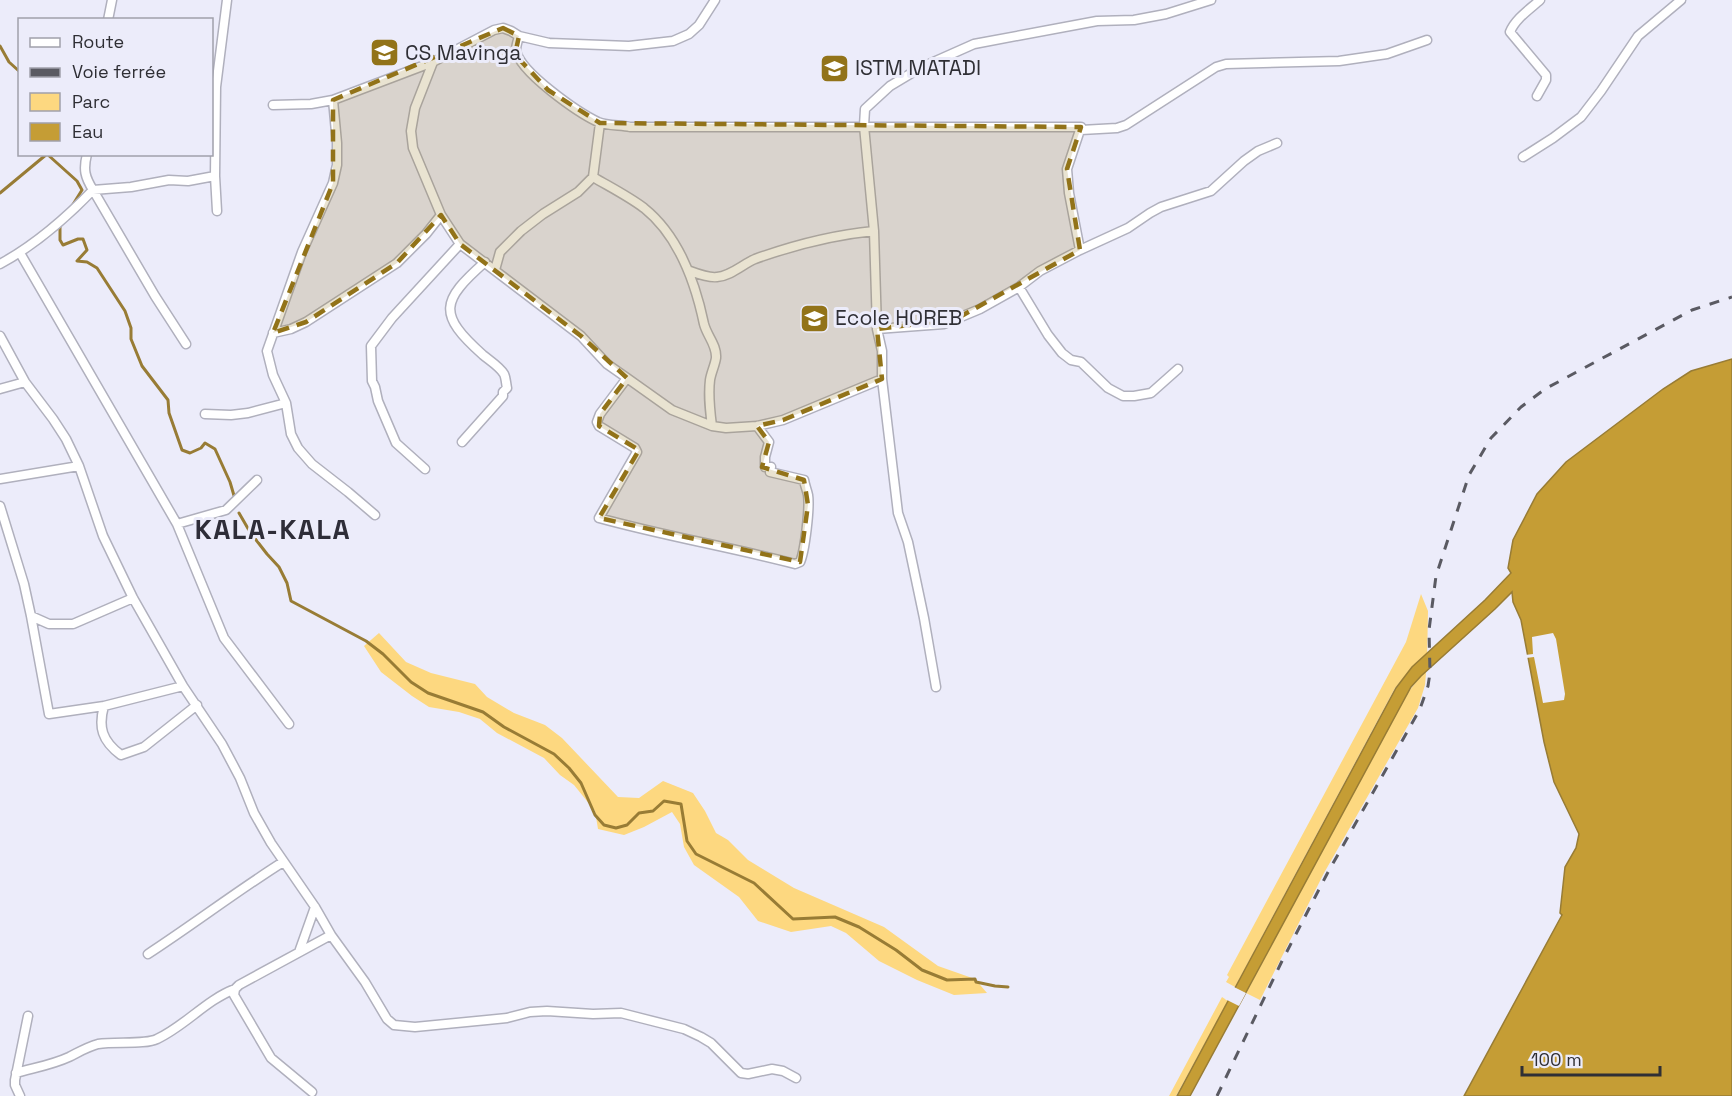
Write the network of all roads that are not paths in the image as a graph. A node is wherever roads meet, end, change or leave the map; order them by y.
1 (112, 0) edge
2 (227, 0) edge
3 (716, 0) edge
4 (1211, 0) edge
5 (1540, 0) edge
6 (1681, 0) edge
7 (108, 18) edge
8 (519, 36) junction
9 (1427, 40) dead end
10 (433, 62) junction
11 (214, 87) edge
12 (1537, 96) dead end
13 (333, 100) junction
14 (273, 105) dead end
15 (600, 123) junction
16 (864, 126) junction
17 (1081, 127) junction
18 (1277, 143) dead end
19 (87, 156) edge
20 (1523, 158) dead end
21 (215, 176) junction
22 (593, 177) junction
23 (93, 190) junction
24 (217, 211) dead end
25 (441, 215) junction
26 (874, 231) junction
27 (460, 244) junction
28 (1080, 250) junction
29 (20, 253) junction
30 (485, 262) junction
31 (0, 264) edge
32 (495, 270) junction
33 (690, 272) junction
34 (1018, 287) junction
35 (877, 329) junction
36 (273, 333) junction
37 (0, 336) edge
38 (186, 344) dead end
39 (1178, 369) dead end
40 (627, 378) junction
41 (882, 379) junction
42 (25, 382) junction
43 (0, 389) edge
44 (286, 403) junction
45 (205, 414) dead end
46 (712, 426) junction
47 (757, 426) junction
48 (462, 442) dead end
49 (79, 465) junction
50 (425, 469) dead end
51 (0, 479) edge
52 (258, 480) dead end
53 (0, 506) edge
54 (375, 515) dead end
55 (177, 524) junction
56 (133, 598) junction
57 (31, 616) junction
58 (183, 686) junction
59 (936, 687) dead end
60 (197, 705) junction
61 (104, 706) junction
62 (289, 724) dead end
63 (283, 862) junction
64 (315, 907) junction
65 (331, 935) junction
66 (299, 952) junction
67 (148, 954) dead end
68 (235, 990) junction
69 (28, 1016) dead end
70 (16, 1073) junction
71 (796, 1078) dead end
72 (312, 1092) dead end
73 (20, 1096) edge

1 - 7 street
2 - 11 street
3 - 8 street
4 - 16 street
5 - 12 street
6 - 20 street
8 - 10 street
8 - 15 street
9 - 17 street
10 - 13 street
10 - 25 street
11 - 21 street
13 - 14 street
13 - 36 street
15 - 16 street
15 - 22 street
16 - 17 street
16 - 26 street
17 - 28 street
18 - 28 street
19 - 23 street
21 - 23 street
21 - 24 street
22 - 32 street
22 - 33 street
23 - 29 street
23 - 38 street
25 - 27 street
25 - 36 street
26 - 33 street
26 - 35 street
27 - 30 street
27 - 50 street
28 - 34 street
29 - 31 street
29 - 55 street
30 - 32 street
30 - 48 street
32 - 40 street
33 - 46 street
34 - 35 street
34 - 39 street
35 - 41 street
36 - 44 street
37 - 42 street
40 - 46 street
40 - 47 street
41 - 47 street
41 - 59 street
42 - 43 street
42 - 49 street
44 - 45 street
44 - 54 street
46 - 47 street
49 - 51 street
49 - 56 street
52 - 55 street
53 - 57 street
55 - 62 street
56 - 57 street
56 - 58 street
57 - 61 street
58 - 60 street
58 - 61 street
60 - 61 street
60 - 63 street
63 - 64 street
63 - 67 street
64 - 65 street
64 - 66 street
65 - 66 street
65 - 71 street
66 - 68 street
68 - 70 street
68 - 72 street
69 - 70 street
70 - 73 street

